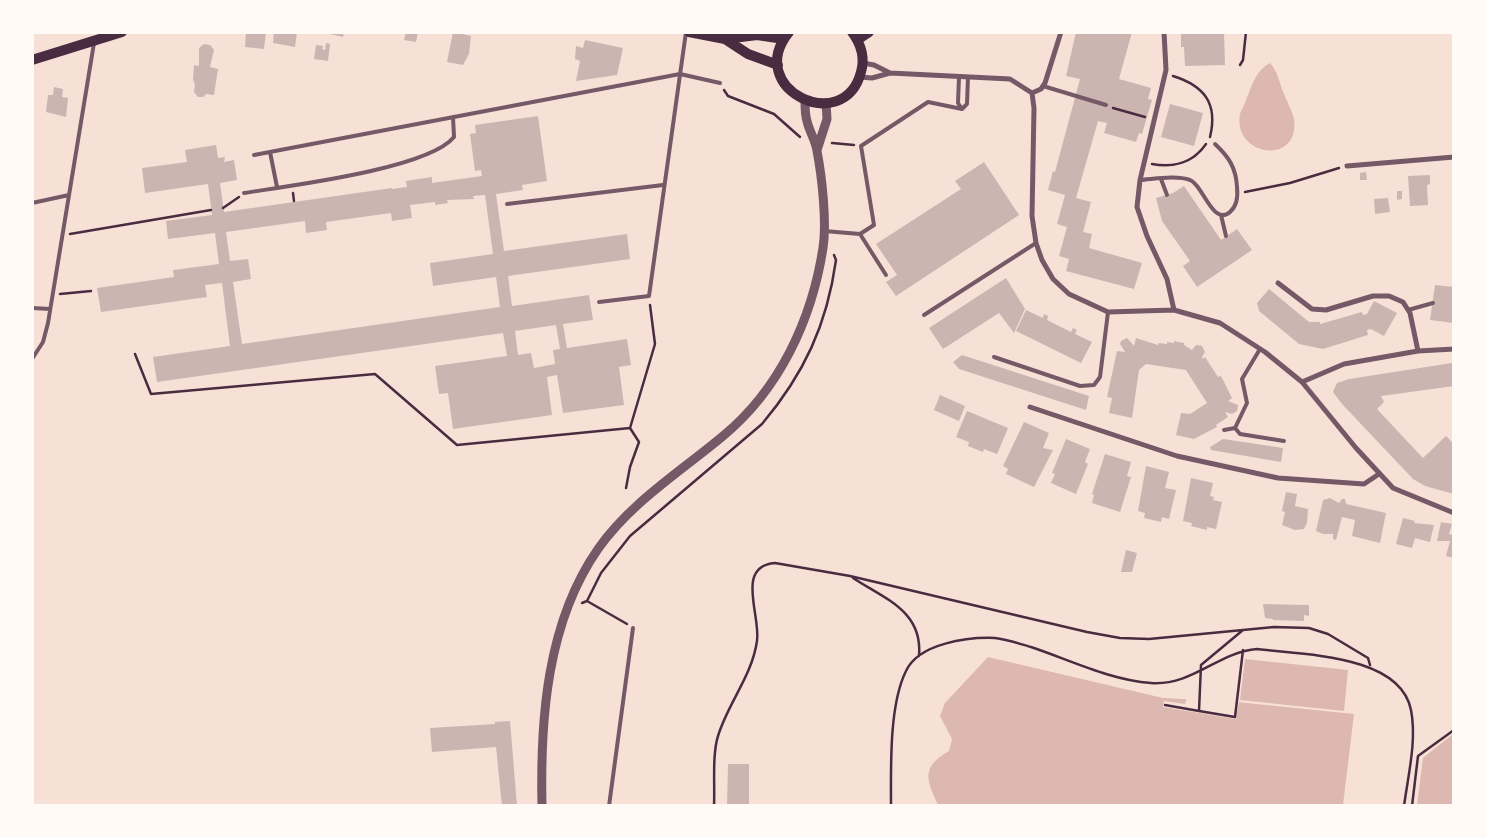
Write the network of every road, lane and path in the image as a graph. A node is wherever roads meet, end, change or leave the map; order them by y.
1 (122, 32) edge
2 (688, 32) edge
3 (869, 32) edge
4 (1062, 32) edge
5 (1164, 32) edge
6 (1246, 32) edge
7 (786, 36) edge
8 (854, 36) edge
9 (725, 39) junction
10 (95, 40) junction
11 (32, 60) edge
12 (863, 63) junction
13 (778, 65) junction
14 (1240, 65) dead end
15 (890, 73) junction
16 (680, 74) junction
17 (1165, 74) junction
18 (860, 77) junction
19 (959, 77) junction
20 (968, 77) junction
21 (720, 83) joint
22 (1043, 86) junction
23 (1032, 94) junction
24 (805, 101) junction
25 (826, 103) junction
26 (1107, 106) joint
27 (962, 109) junction
28 (453, 117) junction
29 (1145, 117) dead end
30 (800, 137) dead end
31 (843, 142) dead end
32 (832, 144) dead end
33 (1215, 144) dead end
34 (817, 150) junction
35 (270, 152) junction
36 (254, 155) dead end
37 (1454, 157) edge
38 (1144, 163) junction
39 (1347, 166) joint
40 (1161, 179) junction
41 (1140, 180) junction
42 (663, 185) junction
43 (277, 187) junction
44 (244, 193) joint
45 (1238, 193) junction
46 (69, 195) junction
47 (1167, 195) dead end
48 (32, 203) edge
49 (507, 204) dead end
50 (223, 208) dead end
51 (212, 210) dead end
52 (1221, 215) junction
53 (824, 231) junction
54 (860, 234) junction
55 (62, 235) junction
56 (1226, 236) dead end
57 (1036, 243) junction
58 (886, 275) dead end
59 (1278, 283) dead end
60 (91, 291) dead end
61 (52, 295) junction
62 (649, 296) junction
63 (599, 302) dead end
64 (1433, 303) dead end
65 (32, 308) edge
66 (50, 309) junction
67 (1174, 310) junction
68 (1408, 310) junction
69 (1108, 312) junction
70 (924, 316) dead end
71 (1260, 349) junction
72 (1454, 349) edge
73 (1418, 351) junction
74 (135, 354) dead end
75 (994, 357) dead end
76 (32, 359) edge
77 (1302, 382) junction
78 (1030, 407) dead end
79 (630, 428) junction
80 (1235, 428) junction
81 (1224, 430) dead end
82 (1284, 441) dead end
83 (1379, 474) junction
84 (626, 488) dead end
85 (1454, 513) edge
86 (850, 576) junction
87 (587, 601) dead end
88 (633, 628) joint
89 (1244, 630) junction
90 (1243, 650) junction
91 (919, 656) junction
92 (1370, 665) junction
93 (1200, 672) junction
94 (1165, 705) dead end
95 (1199, 711) junction
96 (1454, 730) edge
97 (1408, 773) junction
98 (1416, 774) junction
99 (542, 806) edge
100 (609, 806) edge
101 (714, 806) edge
102 (891, 806) edge
103 (1404, 806) edge
104 (1412, 806) edge

1 - 10 main road
2 - 9 main road
2 - 16 lane
3 - 8 main road
4 - 22 street
5 - 17 street
6 - 14 path
7 - 9 main road
7 - 13 main road
8 - 12 main road
9 - 13 main road
10 - 11 main road
10 - 46 lane
12 - 15 street
12 - 18 main road
13 - 24 main road
15 - 18 street
15 - 19 street
16 - 21 lane
16 - 28 lane
16 - 42 lane
17 - 38 street
17 - 38 path
18 - 25 main road
19 - 20 street
19 - 27 lane
20 - 23 street
20 - 27 lane
21 - 30 path
22 - 23 street
22 - 26 lane
23 - 57 street
24 - 25 main road
24 - 34 street
25 - 34 street
26 - 29 path
27 - 54 lane
28 - 35 lane
28 - 43 lane
31 - 32 path
33 - 45 lane
34 - 53 street
35 - 36 lane
35 - 43 lane
37 - 39 street
38 - 41 street
39 - 45 path
40 - 41 lane
40 - 47 lane
40 - 52 lane
41 - 67 street
42 - 49 lane
42 - 62 lane
43 - 44 lane
44 - 50 path
45 - 52 lane
46 - 48 lane
46 - 55 lane
51 - 55 path
52 - 56 lane
53 - 54 lane
53 - 99 street
54 - 58 lane
55 - 61 lane
57 - 69 street
57 - 70 lane
59 - 68 street
60 - 61 path
61 - 66 lane
62 - 63 lane
62 - 79 path
64 - 68 lane
65 - 66 lane
66 - 76 lane
67 - 69 street
67 - 71 street
68 - 73 street
69 - 75 lane
71 - 77 street
71 - 80 lane
72 - 73 street
73 - 77 street
74 - 79 path
77 - 83 street
78 - 83 street
79 - 84 path
80 - 81 lane
80 - 82 lane
83 - 85 street
86 - 89 path
86 - 91 path
86 - 101 path
87 - 88 path
88 - 100 lane
89 - 92 path
89 - 93 path
90 - 92 path
90 - 93 path
90 - 95 path
91 - 93 path
91 - 102 path
92 - 97 path
93 - 95 path
94 - 95 path
96 - 98 path
97 - 98 path
97 - 103 path
98 - 104 path

